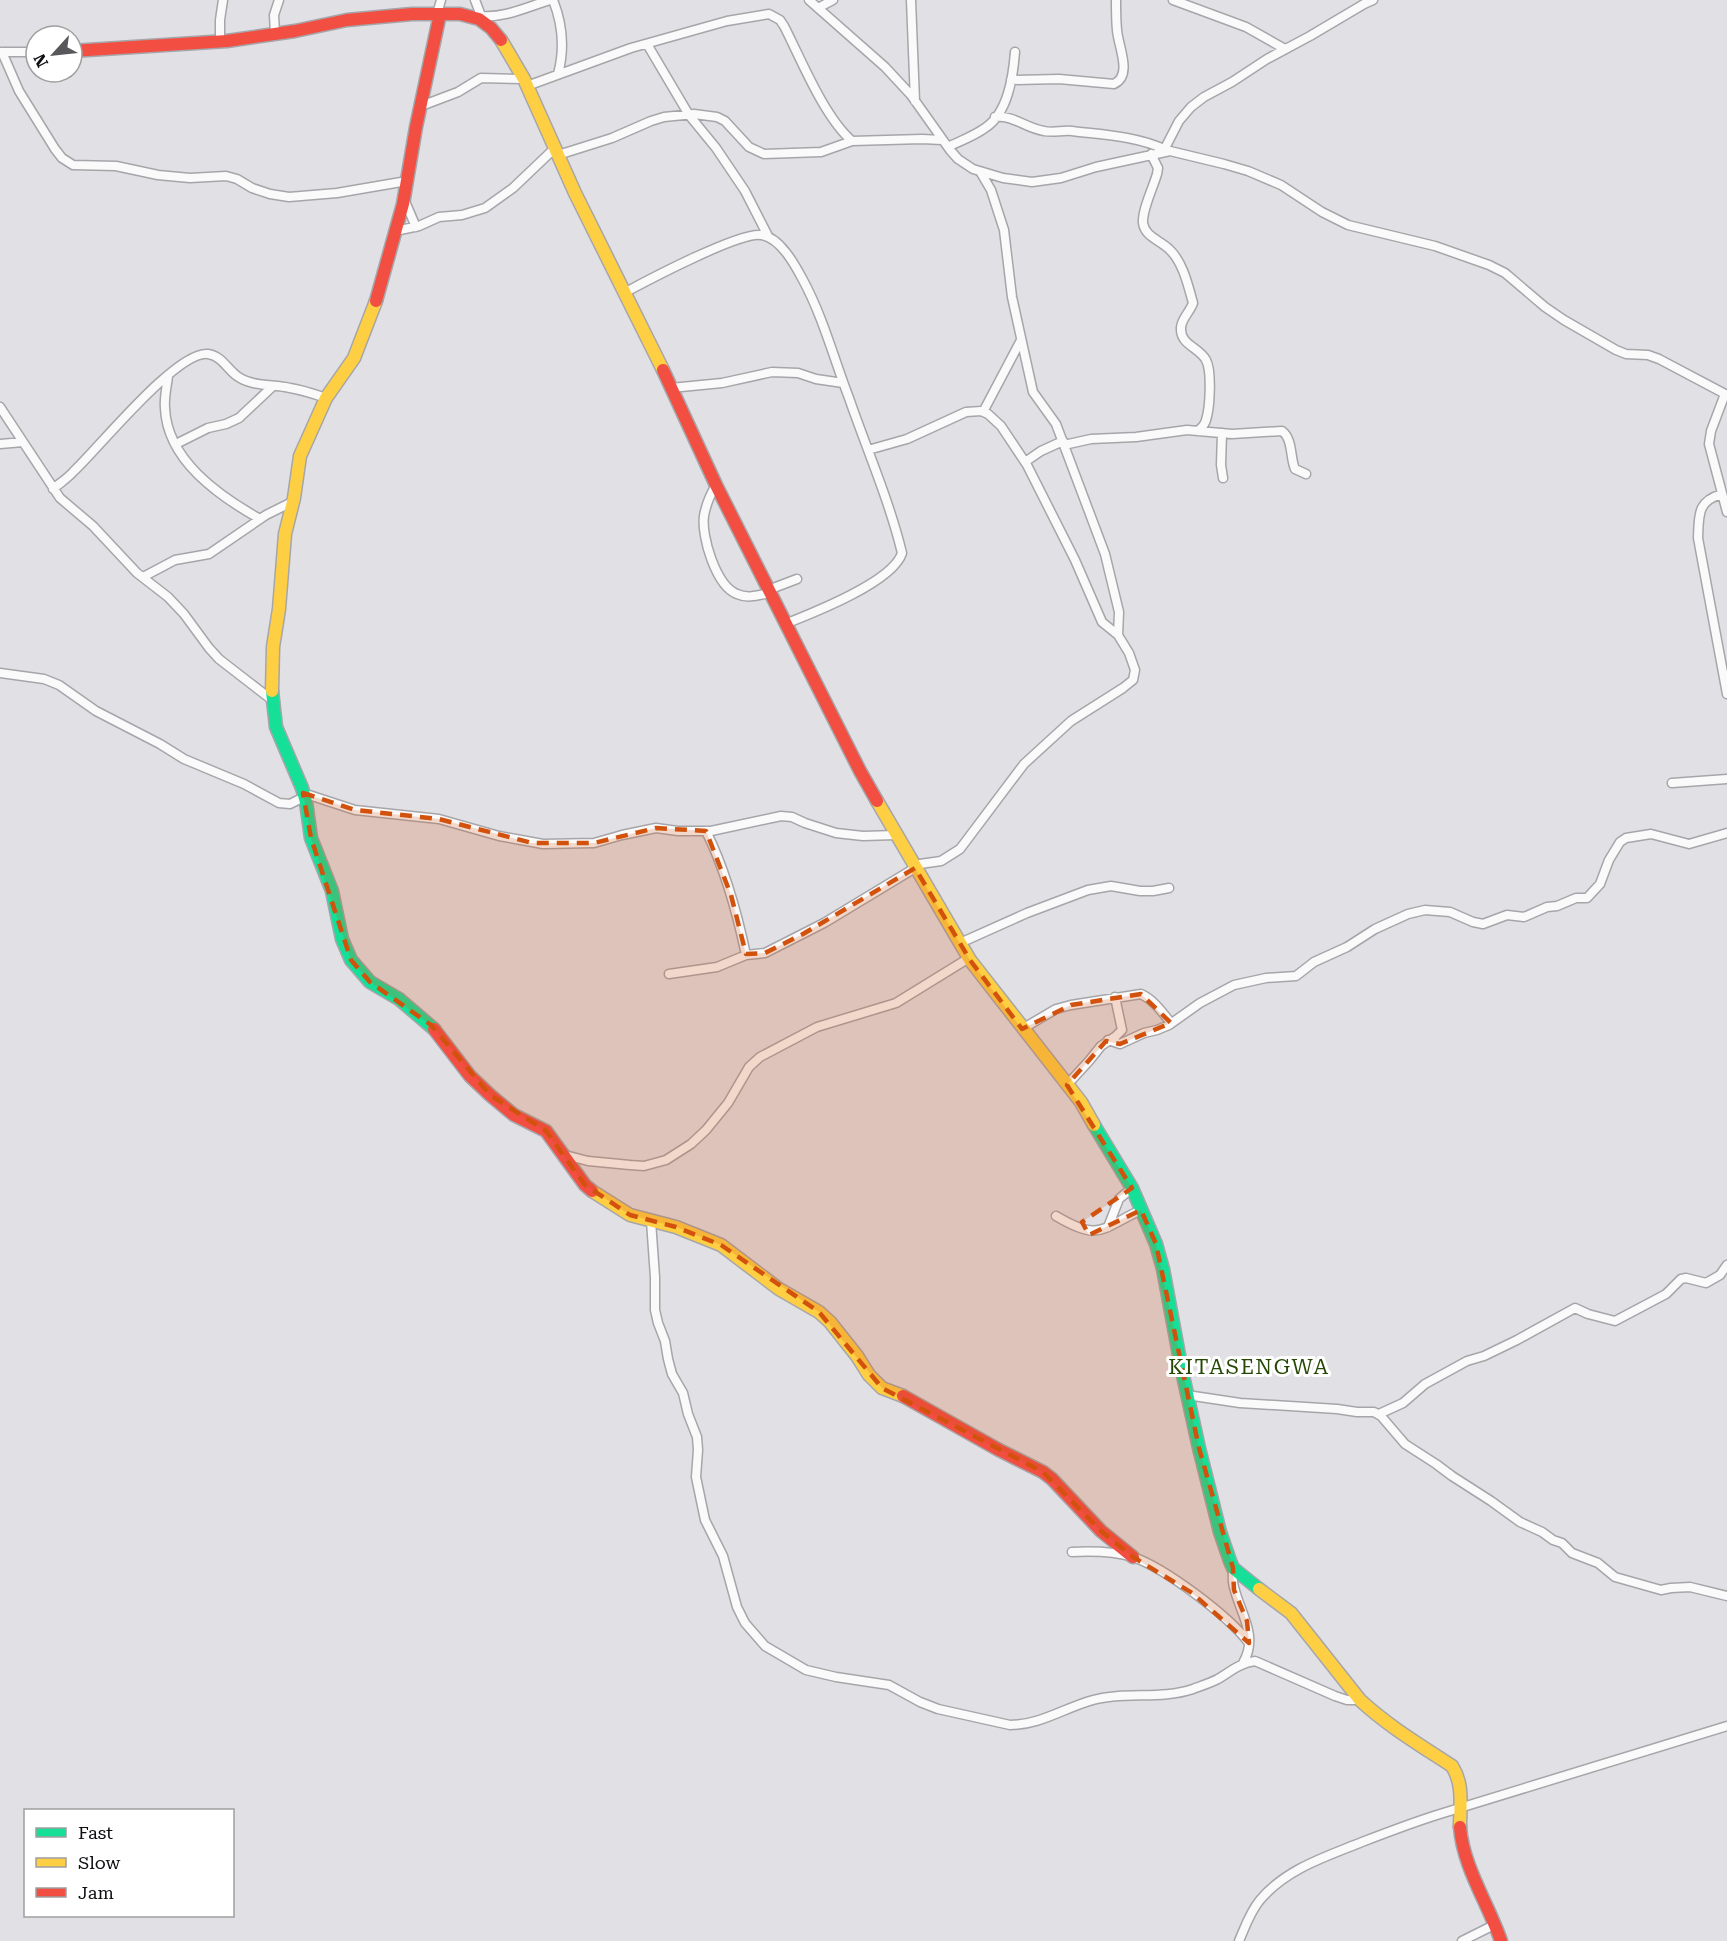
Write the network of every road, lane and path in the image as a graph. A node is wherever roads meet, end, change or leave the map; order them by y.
1 (223, 0) edge
2 (279, 0) edge
3 (441, 0) edge
4 (475, 0) edge
5 (551, 0) edge
6 (809, 0) edge
7 (833, 0) edge
8 (910, 0) edge
9 (1116, 0) edge
10 (1173, 0) edge
11 (1373, 0) edge
12 (818, 8) junction
13 (438, 14) junction
14 (482, 18) junction
15 (275, 34) junction
16 (220, 42) junction
17 (647, 44) junction
18 (1285, 49) junction
19 (84, 50) edge
20 (1, 52) edge
21 (24, 52) edge
22 (1015, 52) dead end
23 (558, 74) junction
24 (1011, 80) junction
25 (525, 82) junction
26 (915, 101) junction
27 (421, 106) junction
28 (689, 115) junction
29 (995, 117) junction
30 (852, 141) junction
31 (945, 144) junction
32 (1163, 150) junction
33 (557, 152) junction
34 (1151, 154) junction
35 (981, 173) junction
36 (407, 181) junction
37 (404, 198) junction
38 (416, 227) junction
39 (395, 231) junction
40 (768, 236) junction
41 (624, 293) junction
42 (1022, 340) junction
43 (168, 376) junction
44 (843, 383) junction
45 (273, 386) junction
46 (671, 388) junction
47 (1726, 395) edge
48 (326, 398) junction
49 (0, 408) edge
50 (983, 412) junction
51 (1198, 431) junction
52 (1222, 433) junction
53 (23, 442) junction
54 (1064, 443) junction
55 (0, 444) edge
56 (176, 444) junction
57 (868, 450) junction
58 (1025, 462) junction
59 (1306, 474) dead end
60 (1223, 477) dead end
61 (716, 485) junction
62 (53, 489) junction
63 (1722, 494) junction
64 (292, 502) junction
65 (1727, 512) edge
66 (260, 519) junction
67 (143, 577) junction
68 (797, 579) dead end
69 (769, 592) junction
70 (785, 624) junction
71 (1118, 635) junction
72 (0, 673) edge
73 (1727, 694) edge
74 (272, 700) junction
75 (1727, 779) edge
76 (1672, 783) dead end
77 (304, 795) junction
78 (706, 831) junction
79 (1727, 833) edge
80 (896, 835) junction
81 (914, 866) junction
82 (1169, 888) dead end
83 (960, 943) junction
84 (746, 955) junction
85 (969, 958) junction
86 (669, 974) dead end
87 (1115, 997) junction
88 (1171, 1023) junction
89 (1022, 1029) junction
90 (1108, 1040) junction
91 (1067, 1085) junction
92 (565, 1155) junction
93 (1132, 1188) junction
94 (1142, 1210) junction
95 (1056, 1216) dead end
96 (651, 1221) junction
97 (1108, 1227) junction
98 (1727, 1265) edge
99 (1188, 1395) junction
100 (1379, 1414) junction
101 (1072, 1552) dead end
102 (1134, 1557) junction
103 (1233, 1568) junction
104 (1727, 1596) edge
105 (1249, 1643) junction
106 (1243, 1663) junction
107 (1360, 1700) junction
108 (1727, 1726) edge
109 (1461, 1808) junction
110 (1496, 1924) junction
111 (1239, 1941) edge
112 (1462, 1941) edge
113 (1502, 1941) edge

1 - 16 street
2 - 15 street
3 - 13 street
4 - 14 street
5 - 14 street
5 - 23 street
6 - 12 street
7 - 12 street
8 - 26 street
9 - 24 street
10 - 18 street
11 - 18 street
12 - 26 street
13 - 14 street
13 - 15 street
13 - 27 street
14 - 25 street
15 - 16 street
16 - 19 street
17 - 23 street
17 - 28 street
17 - 30 street
18 - 32 street
20 - 21 street
20 - 36 street
22 - 24 street
23 - 25 street
24 - 29 street
25 - 27 street
25 - 33 street
26 - 31 street
27 - 36 street
28 - 30 street
28 - 33 street
28 - 40 street
29 - 31 street
29 - 32 street
30 - 31 street
31 - 35 street
32 - 34 street
32 - 47 street
33 - 38 street
33 - 41 street
34 - 35 street
34 - 51 street
35 - 42 street
36 - 37 street
37 - 38 street
37 - 39 street
38 - 39 street
39 - 48 street
40 - 41 street
40 - 44 street
41 - 46 street
42 - 50 street
42 - 54 street
43 - 45 street
43 - 56 street
43 - 62 street
44 - 46 street
44 - 57 street
45 - 48 street
45 - 56 street
46 - 61 street
47 - 63 street
48 - 64 street
49 - 53 street
50 - 57 street
50 - 58 street
51 - 52 street
51 - 54 street
52 - 59 street
52 - 60 street
53 - 55 street
53 - 62 street
54 - 58 street
54 - 71 street
56 - 66 street
57 - 70 street
58 - 71 street
61 - 69 street
61 - 69 street
62 - 67 street
63 - 65 street
63 - 73 street
64 - 66 street
64 - 74 street
66 - 67 street
67 - 74 street
68 - 69 street
69 - 70 street
70 - 80 street
71 - 81 street
72 - 77 street
74 - 77 street
75 - 76 street
77 - 78 street
77 - 92 street
78 - 80 street
78 - 84 street
79 - 88 street
80 - 81 street
81 - 83 street
81 - 84 street
82 - 83 street
83 - 85 street
84 - 86 street
85 - 89 street
85 - 92 street
87 - 88 street
87 - 89 street
87 - 90 street
88 - 90 street
89 - 91 street
90 - 91 street
91 - 93 street
92 - 96 street
93 - 94 street
93 - 97 street
94 - 97 street
94 - 99 street
95 - 97 street
96 - 102 street
96 - 106 street
98 - 100 street
99 - 100 street
99 - 103 street
100 - 104 street
101 - 102 street
102 - 105 street
103 - 105 street
103 - 107 street
105 - 106 street
106 - 107 street
107 - 109 street
108 - 109 street
109 - 110 street
109 - 111 street
110 - 112 street
110 - 113 street

